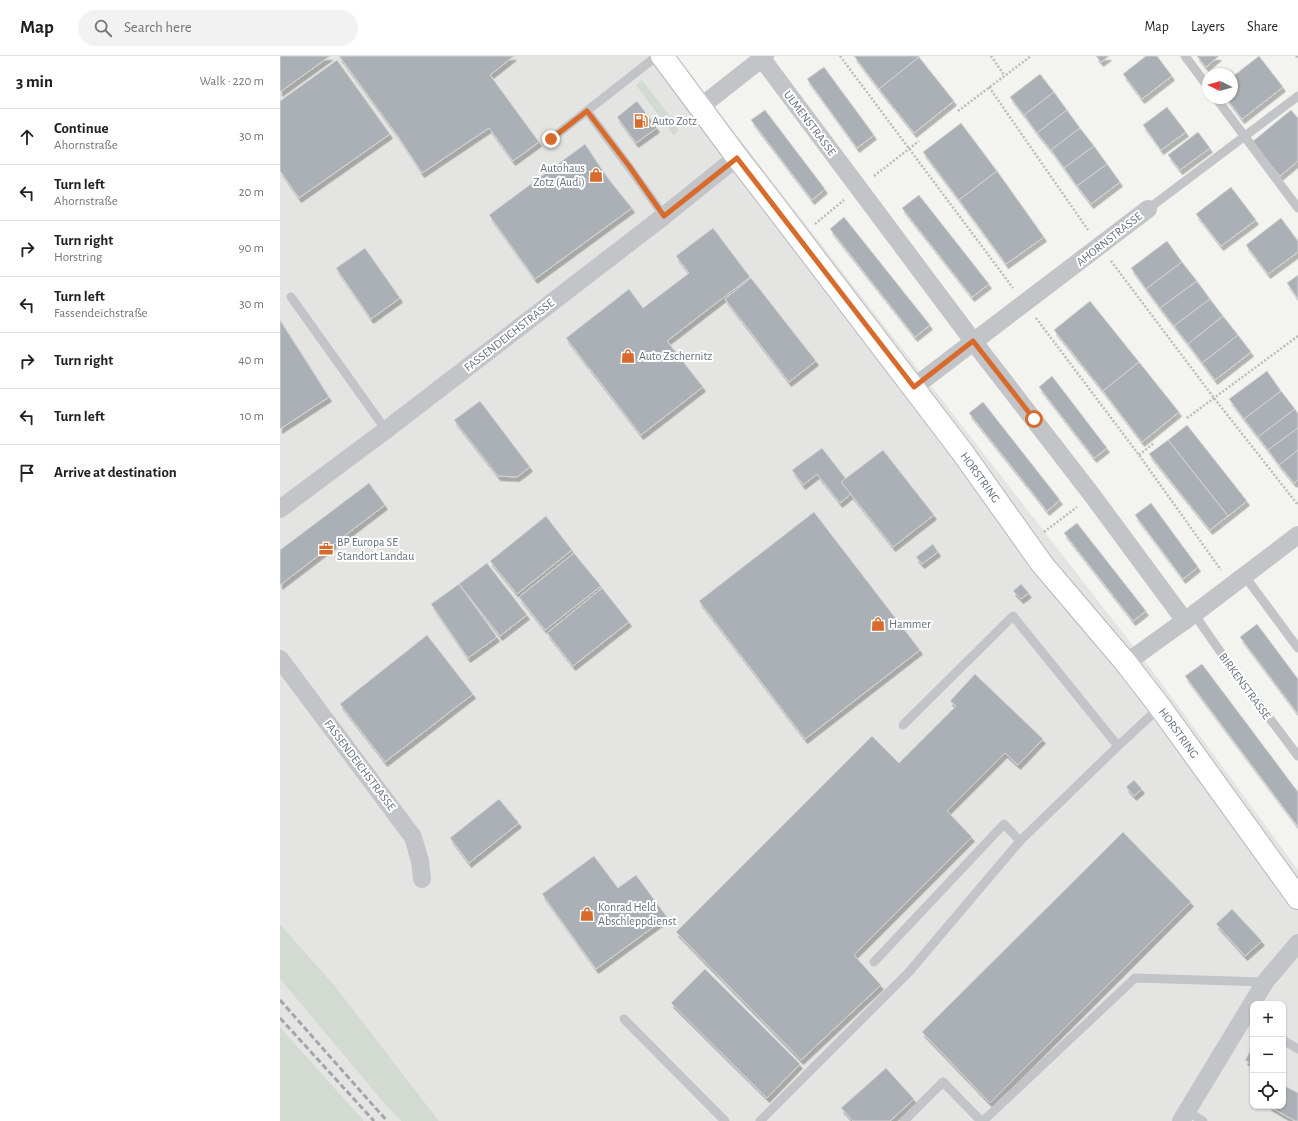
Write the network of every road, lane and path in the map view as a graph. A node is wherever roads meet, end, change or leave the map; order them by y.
1 (657, 56) edge
2 (662, 56) edge
3 (991, 56) edge
4 (1031, 56) edge
5 (1185, 56) edge
6 (762, 57) edge
7 (1004, 76) junction
8 (1202, 79) edge
9 (989, 87) junction
10 (1298, 96) edge
11 (1221, 104) edge
12 (700, 108) junction
13 (587, 111) junction
14 (958, 111) dead end
15 (1244, 135) junction
16 (551, 139) dead end
17 (919, 141) dead end
18 (737, 158) junction
19 (859, 188) junction
20 (1298, 208) edge
21 (1148, 209) joint
22 (664, 216) junction
23 (799, 237) junction
24 (1100, 246) junction
25 (291, 297) dead end
26 (1298, 336) edge
27 (973, 341) junction
28 (914, 387) junction
29 (1214, 398) junction
30 (1187, 418) dead end
31 (386, 430) junction
32 (1154, 442) dead end
33 (1138, 455) dead end
34 (1092, 495) junction
35 (1298, 506) edge
36 (280, 509) edge
37 (1298, 535) edge
38 (1028, 545) junction
39 (1244, 575) junction
40 (1189, 618) junction
41 (1298, 648) edge
42 (280, 659) edge
43 (1126, 664) junction
44 (1160, 707) junction
45 (903, 725) dead end
46 (1118, 746) junction
47 (1298, 756) edge
48 (1020, 841) junction
49 (422, 879) dead end
50 (1298, 898) edge
51 (1298, 943) edge
52 (874, 962) dead end
53 (1266, 982) junction
54 (624, 1019) dead end
55 (1248, 1020) edge
56 (1286, 1042) edge
57 (1298, 1049) edge
58 (1184, 1116) edge
59 (725, 1121) edge
60 (760, 1121) edge
61 (904, 1121) edge
62 (982, 1121) edge
63 (1203, 1121) edge

1 - 13 lane
2 - 12 street, HORSTRING
3 - 7 path
4 - 7 path
5 - 8 lane
6 - 12 street, ULMENSTRASSE
6 - 19 street, ULMENSTRASSE
7 - 9 path
9 - 14 path
9 - 24 path
10 - 15 lane, AHORNSTRASSE
11 - 15 lane
12 - 18 street, HORSTRING
13 - 16 lane
13 - 22 lane
15 - 20 lane
15 - 21 lane, AHORNSTRASSE
17 - 19 path
18 - 22 street, FASSENDEICHSTRASSE
18 - 23 street, HORSTRING
19 - 23 path
19 - 27 street
21 - 24 street, AHORNSTRASSE
22 - 31 street, FASSENDEICHSTRASSE
23 - 28 street, HORSTRING
24 - 27 street, AHORNSTRASSE
24 - 29 path
25 - 31 lane
26 - 29 path
27 - 28 street, AHORNSTRASSE
27 - 34 street
28 - 38 street, HORSTRING
29 - 30 path
29 - 35 path
31 - 36 street, FASSENDEICHSTRASSE
32 - 33 path
34 - 38 path
34 - 40 street, BIRKENSTRASSE
37 - 39 street
38 - 43 street, HORSTRING
39 - 40 street
39 - 41 lane
40 - 43 street
40 - 47 lane, BIRKENSTRASSE
42 - 49 street, FASSENDEICHSTRASSE
43 - 44 street, HORSTRING
44 - 46 lane
44 - 50 street, HORSTRING
45 - 46 lane
46 - 48 lane
48 - 52 lane
48 - 60 lane
51 - 53 street
53 - 55 street
53 - 62 lane
54 - 59 lane
55 - 58 street
56 - 57 lane
58 - 63 lane
61 - 62 lane

